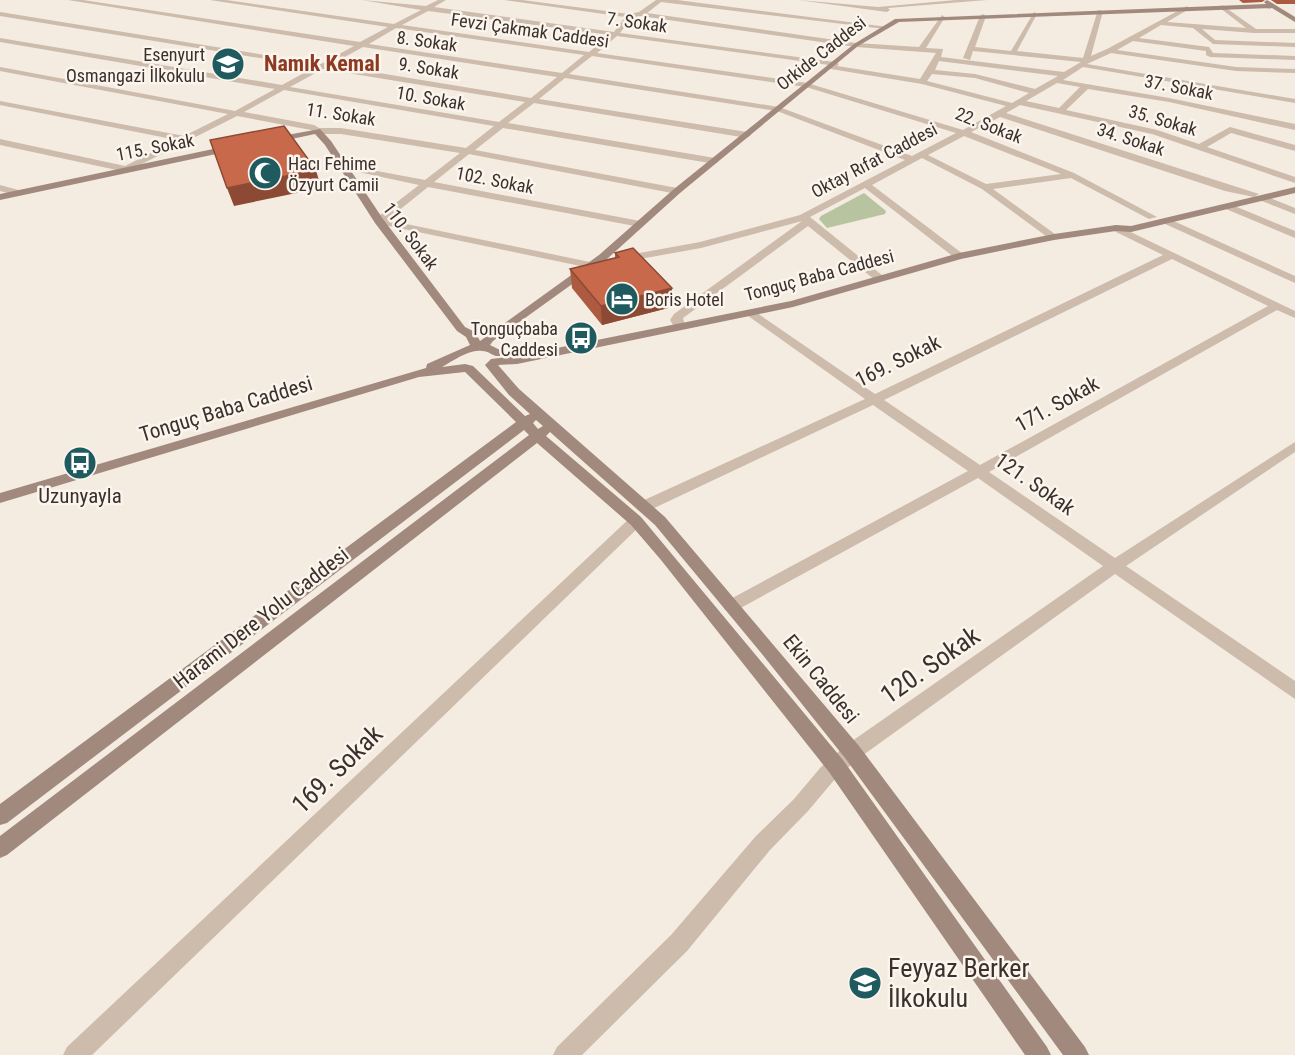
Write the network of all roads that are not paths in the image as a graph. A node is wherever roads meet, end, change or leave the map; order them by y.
1 (71, 0) edge
2 (213, 0) edge
3 (365, 0) edge
4 (443, 0) edge
5 (507, 0) edge
6 (660, 0) edge
7 (801, 0) edge
8 (875, 0) edge
9 (984, 0) edge
10 (1265, 0) edge
11 (1189, 4) edge
12 (1089, 5) dead end
13 (1274, 6) junction
14 (1222, 7) junction
15 (427, 9) junction
16 (884, 9) junction
17 (1100, 11) junction
18 (0, 14) edge
19 (641, 14) junction
20 (1034, 14) junction
21 (629, 16) junction
22 (983, 16) junction
23 (942, 17) junction
24 (897, 20) junction
25 (1295, 20) edge
26 (1159, 23) junction
27 (397, 26) junction
28 (1195, 26) junction
29 (885, 27) junction
30 (1254, 31) junction
31 (1295, 31) edge
32 (616, 34) junction
33 (1131, 39) junction
34 (0, 40) edge
35 (856, 45) junction
36 (1295, 45) edge
37 (361, 46) junction
38 (970, 49) junction
39 (922, 50) junction
40 (1110, 51) junction
41 (1013, 53) junction
42 (591, 54) junction
43 (938, 55) junction
44 (1295, 58) edge
45 (965, 63) junction
46 (1084, 63) junction
47 (833, 65) junction
48 (324, 66) junction
49 (0, 69) edge
50 (1236, 69) junction
51 (1295, 71) edge
52 (930, 72) junction
53 (563, 75) junction
54 (1066, 75) junction
55 (1057, 81) junction
56 (922, 82) junction
57 (807, 85) junction
58 (1086, 86) junction
59 (284, 87) junction
60 (1230, 89) junction
61 (1036, 92) junction
62 (532, 100) junction
63 (1295, 101) edge
64 (0, 103) edge
65 (1016, 104) junction
66 (779, 109) junction
67 (237, 112) junction
68 (1060, 112) junction
69 (999, 114) junction
70 (500, 125) junction
71 (1295, 127) edge
72 (317, 131) junction
73 (962, 132) junction
74 (747, 135) junction
75 (185, 140) junction
76 (0, 142) edge
77 (264, 142) edge
78 (241, 146) edge
79 (1200, 148) junction
80 (1295, 148) edge
81 (467, 151) junction
82 (916, 157) junction
83 (715, 161) junction
84 (345, 168) junction
85 (126, 169) junction
86 (1072, 176) junction
87 (1295, 180) edge
88 (426, 184) junction
89 (866, 184) junction
90 (985, 187) junction
91 (0, 188) edge
92 (1295, 188) edge
93 (678, 191) junction
94 (19, 193) junction
95 (1254, 194) junction
96 (0, 197) edge
97 (1264, 199) junction
98 (1229, 207) junction
99 (1295, 211) edge
100 (1152, 217) junction
101 (805, 219) junction
102 (379, 221) junction
103 (1167, 221) junction
104 (640, 224) junction
105 (1116, 228) junction
106 (1295, 235) edge
107 (1053, 237) junction
108 (959, 256) junction
109 (1170, 256) junction
110 (590, 266) junction
111 (879, 278) junction
112 (1295, 280) edge
113 (1276, 306) junction
114 (750, 313) junction
115 (1295, 315) edge
116 (679, 326) junction
117 (482, 353) junction
118 (467, 368) junction
119 (417, 374) junction
120 (875, 399) junction
121 (524, 423) junction
122 (542, 425) junction
123 (1295, 446) edge
124 (980, 471) junction
125 (0, 498) edge
126 (640, 514) junction
127 (1116, 565) junction
128 (731, 606) junction
129 (1295, 691) edge
130 (852, 752) junction
131 (836, 766) junction
132 (0, 816) edge
133 (0, 848) edge
134 (75, 1055) edge
135 (566, 1055) edge
136 (1039, 1055) edge
137 (1077, 1055) edge

1 - 37 street, 8. Sokak
2 - 27 street, Fevzi Çakmak Caddesi
3 - 15 street, 7. Sokak
4 - 15 street
5 - 21 street
6 - 19 street
6 - 29 street
7 - 16 street
8 - 16 street
9 - 16 street
10 - 13 street
11 - 14 street, Orkide Caddesi
11 - 17 street, Orkide Caddesi
11 - 26 street
12 - 17 street
13 - 14 street, Orkide Caddesi
13 - 25 street
14 - 30 street
15 - 27 street
15 - 32 street, 7. Sokak
16 - 24 street
17 - 20 street, Orkide Caddesi
17 - 46 street
18 - 48 street, 9. Sokak
19 - 21 street
19 - 35 street
20 - 22 street, Orkide Caddesi
20 - 41 street
21 - 32 street
22 - 23 street, Orkide Caddesi
22 - 38 street
23 - 24 street, Orkide Caddesi
23 - 39 street
24 - 29 street, Orkide Caddesi
26 - 28 street
26 - 33 street
27 - 37 street
27 - 42 street, Fevzi Çakmak Caddesi
28 - 30 street
28 - 36 street
29 - 35 street, Orkide Caddesi
30 - 31 street
32 - 42 street
32 - 47 street, 7. Sokak
33 - 40 street
33 - 44 street
34 - 59 street, 10. Sokak
35 - 39 street
35 - 47 street, Orkide Caddesi
37 - 48 street
37 - 53 street, 8. Sokak
38 - 41 street
38 - 45 street
39 - 43 street
40 - 46 street
40 - 50 street
41 - 46 street
42 - 53 street
42 - 57 street, Fevzi Çakmak Caddesi
43 - 45 street
43 - 52 street
45 - 54 street
46 - 54 street, Oktay Rıfat Caddesi
46 - 60 street
47 - 56 street, 7. Sokak
47 - 57 street, Orkide Caddesi
48 - 59 street
48 - 62 street, 9. Sokak
49 - 67 street, 11. Sokak
50 - 51 street
50 - 60 street
52 - 56 street
52 - 61 street
53 - 62 street
53 - 66 street, 8. Sokak
54 - 55 street, Oktay Rıfat Caddesi
55 - 58 street, 37. Sokak
55 - 61 street, Oktay Rıfat Caddesi
56 - 65 street, 35. Sokak
57 - 66 street, Orkide Caddesi
57 - 73 street, 22. Sokak
58 - 68 street
58 - 71 street, 37. Sokak
59 - 67 street
59 - 70 street, 10. Sokak
60 - 63 street
61 - 65 street, Oktay Rıfat Caddesi
62 - 70 street
62 - 74 street, 9. Sokak
64 - 75 street
65 - 68 street, 35. Sokak
65 - 69 street, Oktay Rıfat Caddesi
66 - 74 street, Orkide Caddesi
66 - 82 street, 8. Sokak
67 - 72 street, 11. Sokak
67 - 75 street
68 - 79 street, 35. Sokak
69 - 73 street, Oktay Rıfat Caddesi
69 - 95 street, 34. Sokak
70 - 81 street
70 - 83 street, 10. Sokak
72 - 77 street
72 - 81 street, 11. Sokak
72 - 84 street, 110. Sokak
73 - 82 street, Oktay Rıfat Caddesi
73 - 86 street, 22. Sokak
74 - 83 street, Orkide Caddesi
75 - 85 street
76 - 85 street
78 - 85 street, 115. Sokak
79 - 80 street
79 - 87 street, 35. Sokak
81 - 88 street
81 - 93 street, 11. Sokak
82 - 89 street, Oktay Rıfat Caddesi
82 - 90 street, 8. Sokak
83 - 93 street, Orkide Caddesi
84 - 88 street, 102. Sokak
84 - 102 street, 110. Sokak
85 - 94 street, 115. Sokak
86 - 90 street
86 - 100 street, 22. Sokak
88 - 102 street
88 - 104 street, 102. Sokak
89 - 101 street, Oktay Rıfat Caddesi
89 - 108 street
90 - 107 street, 8. Sokak
91 - 94 street
92 - 95 street, Tonguç Baba Caddesi
92 - 97 street, Tonguç Baba Caddesi
93 - 104 street, Orkide Caddesi
94 - 96 street, 115. Sokak
95 - 100 street, Tonguç Baba Caddesi
97 - 98 street, Tonguç Baba Caddesi
97 - 99 street
98 - 103 street, Tonguç Baba Caddesi
98 - 106 street
100 - 105 street, Tonguç Baba Caddesi
101 - 110 street, Oktay Rıfat Caddesi
101 - 111 street
101 - 116 street
102 - 110 street
102 - 117 street, 110. Sokak
103 - 105 street, Tonguç Baba Caddesi
103 - 112 street
104 - 110 street, Orkide Caddesi
105 - 107 street, Tonguç Baba Caddesi
105 - 109 street
107 - 108 street, Tonguç Baba Caddesi
108 - 111 street, Tonguç Baba Caddesi
109 - 113 street
109 - 120 street, 169. Sokak
110 - 117 street, Orkide Caddesi
111 - 114 street, Tonguç Baba Caddesi
113 - 115 street
113 - 124 street, 171. Sokak
114 - 116 street, Tonguç Baba Caddesi
114 - 120 street, 121. Sokak
116 - 117 street, Tonguç Baba Caddesi
117 - 118 street, Tonguç Baba Caddesi
117 - 118 street, 110. Sokak
117 - 119 street
117 - 122 street, Ekin Caddesi
118 - 119 street, Tonguç Baba Caddesi
118 - 121 street
119 - 125 street, Tonguç Baba Caddesi
120 - 124 street, 121. Sokak
120 - 126 street, 169. Sokak
121 - 122 street, Harami Dere Yolu Caddesi
121 - 132 street, Harami Dere Yolu Caddesi
122 - 126 street, Ekin Caddesi
122 - 133 street, Harami Dere Yolu Caddesi
123 - 127 street, 120. Sokak
124 - 127 street, 121. Sokak
124 - 128 street, 171. Sokak
126 - 128 street, Ekin Caddesi
126 - 131 street, Ekin Caddesi
126 - 134 street, 169. Sokak
127 - 129 street, 121. Sokak
127 - 130 street, 120. Sokak
128 - 130 street, Ekin Caddesi
130 - 131 street, 120. Sokak
130 - 137 street, Ekin Caddesi
131 - 135 street, 120. Sokak
131 - 136 street, Ekin Caddesi

